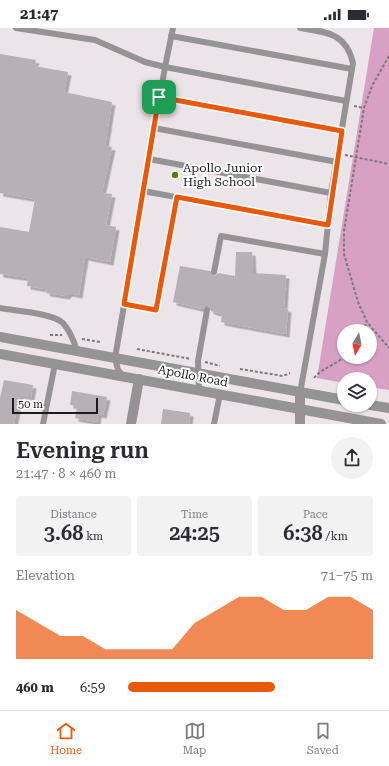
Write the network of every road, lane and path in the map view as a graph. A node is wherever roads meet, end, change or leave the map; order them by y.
1 (16, 28) edge
2 (173, 28) edge
3 (300, 28) edge
4 (171, 36) junction
5 (389, 56) edge
6 (165, 68) junction
7 (352, 69) junction
8 (159, 97) junction
9 (346, 101) junction
10 (154, 128) junction
11 (342, 131) junction
12 (338, 153) junction
13 (355, 157) junction
14 (149, 159) junction
15 (336, 162) junction
16 (389, 164) edge
17 (143, 191) junction
18 (331, 193) junction
19 (177, 197) junction
20 (328, 225) junction
21 (325, 254) junction
22 (214, 272) dead end
23 (124, 304) junction
24 (0, 308) edge
25 (207, 310) dead end
26 (367, 322) joint
27 (0, 337) edge
28 (389, 348) edge
29 (137, 349) dead end
30 (77, 351) junction
31 (0, 354) edge
32 (115, 358) junction
33 (198, 361) junction
34 (337, 363) edge
35 (54, 364) junction
36 (224, 367) dead end
37 (238, 369) dead end
38 (290, 373) dead end
39 (200, 374) junction
40 (123, 376) junction
41 (314, 378) dead end
42 (139, 379) junction
43 (199, 390) junction
44 (300, 393) junction
45 (220, 394) junction
46 (337, 399) edge
47 (377, 406) edge
48 (389, 408) edge
49 (300, 410) junction
50 (43, 424) edge
51 (131, 424) edge
52 (214, 424) edge
53 (300, 424) edge
54 (381, 424) edge

1 - 6 lane
2 - 4 lane
3 - 7 lane
4 - 6 lane
4 - 7 lane
5 - 13 path
6 - 8 lane
6 - 9 lane
7 - 9 lane
8 - 10 lane
8 - 11 lane
9 - 11 lane
10 - 14 lane
10 - 15 lane
11 - 12 lane
12 - 13 path
12 - 15 lane
13 - 16 path
13 - 26 path
14 - 17 lane
14 - 18 lane
15 - 18 lane
17 - 19 lane
17 - 23 lane
18 - 20 lane
19 - 20 lane
19 - 23 lane
20 - 21 lane
21 - 22 lane
21 - 44 lane
23 - 32 lane
24 - 30 lane
25 - 33 lane
26 - 28 path
27 - 30 street, Apollo Road
29 - 33 path
30 - 32 street, Apollo Road
31 - 35 street, Apollo Road
32 - 39 street, Apollo Road
32 - 40 lane
33 - 36 path
33 - 39 lane
34 - 41 path
35 - 40 street, Apollo Road
35 - 50 lane
37 - 38 path
39 - 43 lane
39 - 44 street, Apollo Road
40 - 42 street, Apollo Road
42 - 43 street, Apollo Road
42 - 51 street
43 - 45 street, Apollo Road
44 - 46 street, Apollo Road
44 - 49 street
45 - 49 street, Apollo Road
45 - 52 lane
47 - 48 street
49 - 53 street
49 - 54 street, Apollo Road

